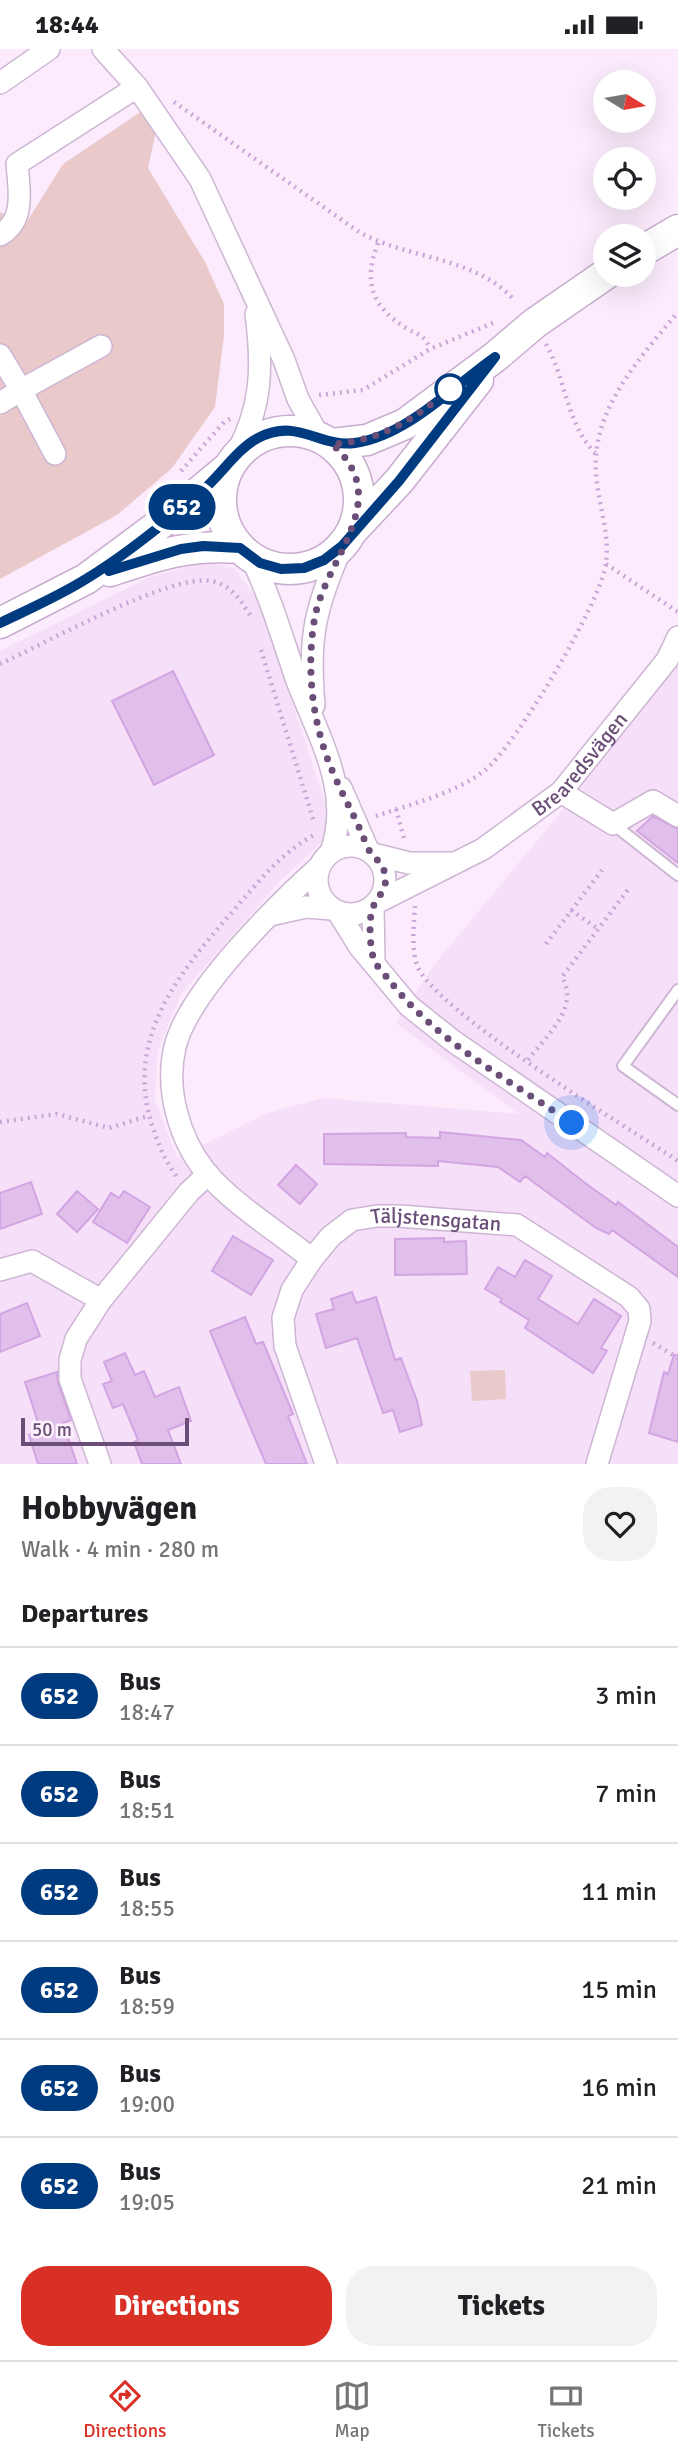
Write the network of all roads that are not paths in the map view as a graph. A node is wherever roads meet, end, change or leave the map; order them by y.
1 (49, 49) edge
2 (103, 49) edge
3 (0, 83) edge
4 (137, 87) junction
5 (678, 230) edge
6 (0, 235) edge
7 (656, 243) edge
8 (593, 283) edge
9 (254, 302) junction
10 (101, 346) dead end
11 (0, 355) edge
12 (495, 357) junction
13 (21, 390) junction
14 (0, 403) edge
15 (325, 440) junction
16 (55, 454) dead end
17 (232, 462) junction
18 (347, 539) junction
19 (245, 552) junction
20 (86, 579) junction
21 (0, 623) edge
22 (678, 637) edge
23 (316, 725) junction
24 (335, 777) junction
25 (561, 792) junction
26 (678, 816) edge
27 (613, 824) junction
28 (371, 852) junction
29 (326, 859) junction
30 (453, 863) junction
31 (678, 875) edge
32 (375, 905) junction
33 (335, 910) junction
34 (268, 916) junction
35 (374, 961) junction
36 (678, 990) edge
37 (678, 1105) edge
38 (208, 1174) junction
39 (678, 1196) edge
40 (312, 1259) junction
41 (0, 1270) edge
42 (101, 1300) junction
43 (100, 1464) edge
44 (326, 1464) edge
45 (597, 1464) edge

1 - 3 street
2 - 4 street
4 - 6 street
4 - 9 street
5 - 7 street
8 - 12 street
9 - 15 street
9 - 17 street
10 - 13 street
11 - 13 street
12 - 15 street
12 - 18 street
13 - 14 street
13 - 16 street
15 - 17 street
15 - 18 street
17 - 19 street
17 - 20 street
18 - 19 street
18 - 23 street
19 - 20 street
19 - 23 street
20 - 21 street
22 - 25 street, Brearedsvägen
23 - 24 street
24 - 28 street
24 - 29 street
25 - 27 street
25 - 30 street, Brearedsvägen
26 - 27 street
27 - 31 lane
28 - 29 street
28 - 30 street, Brearedsvägen
28 - 32 street
29 - 33 street
29 - 34 street
30 - 32 street, Brearedsvägen
32 - 33 street
32 - 35 street
33 - 34 street
33 - 35 street
34 - 38 street
35 - 39 street
36 - 37 lane
38 - 40 street
38 - 42 street
40 - 44 street, Täljstensgatan
40 - 45 street, Täljstensgatan
41 - 42 street
42 - 43 street

